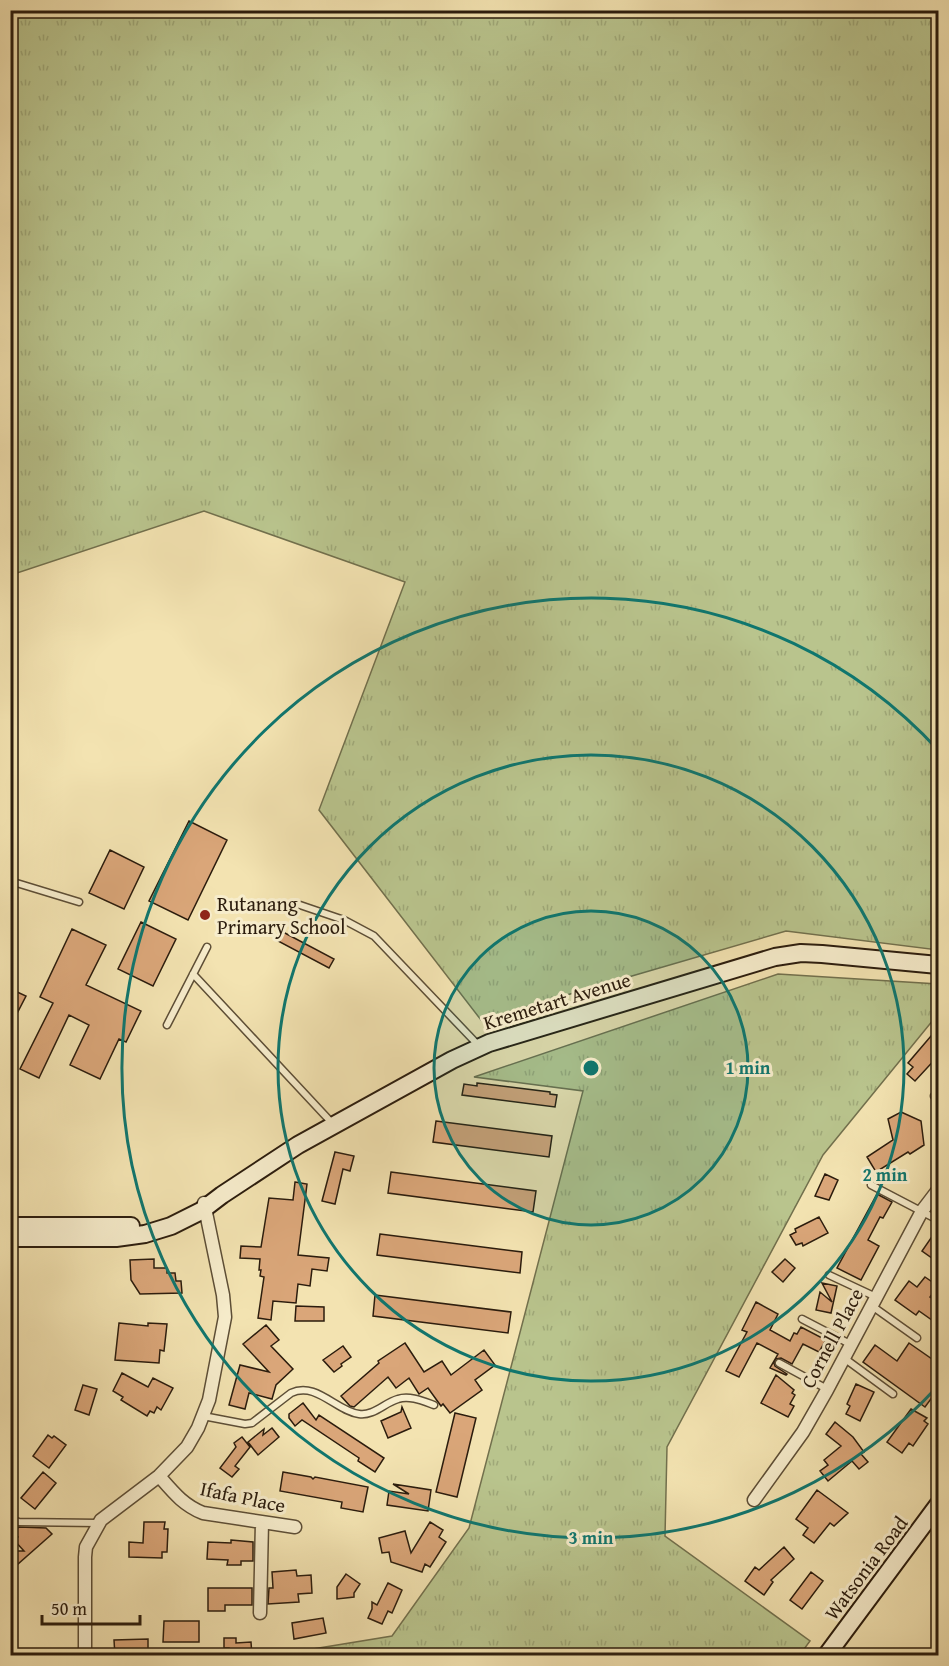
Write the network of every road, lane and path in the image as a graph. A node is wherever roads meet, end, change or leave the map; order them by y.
1 (10, 881) edge
2 (79, 902) dead end
3 (297, 904) dead end
4 (207, 947) dead end
5 (939, 965) edge
6 (193, 974) junction
7 (167, 1025) dead end
8 (481, 1047) junction
9 (334, 1126) junction
10 (871, 1185) dead end
11 (939, 1190) edge
12 (205, 1204) junction
13 (922, 1210) junction
14 (939, 1220) edge
15 (10, 1226) edge
16 (10, 1238) edge
17 (830, 1275) dead end
18 (873, 1301) junction
19 (802, 1319) dead end
20 (917, 1338) dead end
21 (850, 1344) junction
22 (843, 1358) junction
23 (779, 1363) dead end
24 (827, 1390) junction
25 (893, 1394) dead end
26 (434, 1405) dead end
27 (203, 1416) junction
28 (159, 1476) junction
29 (754, 1500) dead end
30 (939, 1505) edge
31 (10, 1513) edge
32 (262, 1522) junction
33 (99, 1523) junction
34 (295, 1527) dead end
35 (260, 1613) dead end
36 (85, 1656) edge
37 (826, 1656) edge

1 - 2 lane
3 - 8 lane
4 - 6 lane
5 - 8 street, Kremetart Avenue
6 - 7 lane
6 - 9 lane
8 - 9 street, Kremetart Avenue
9 - 12 street, Kremetart Avenue
10 - 13 lane
11 - 13 street, Cornell Place
12 - 15 street, Kremetart Avenue
12 - 16 street, Kremetart Avenue
12 - 27 street
13 - 14 lane
13 - 18 street, Cornell Place
17 - 18 lane
18 - 20 lane
18 - 21 street, Cornell Place
19 - 21 lane
21 - 22 street, Cornell Place
22 - 24 street, Cornell Place
22 - 25 lane
23 - 24 lane
24 - 29 street, Cornell Place
26 - 27 lane
27 - 28 street
28 - 32 street, Ifafa Place
28 - 33 street
30 - 37 street, Watsonia Road
31 - 33 lane
32 - 34 street, Ifafa Place
32 - 35 street
33 - 36 street

